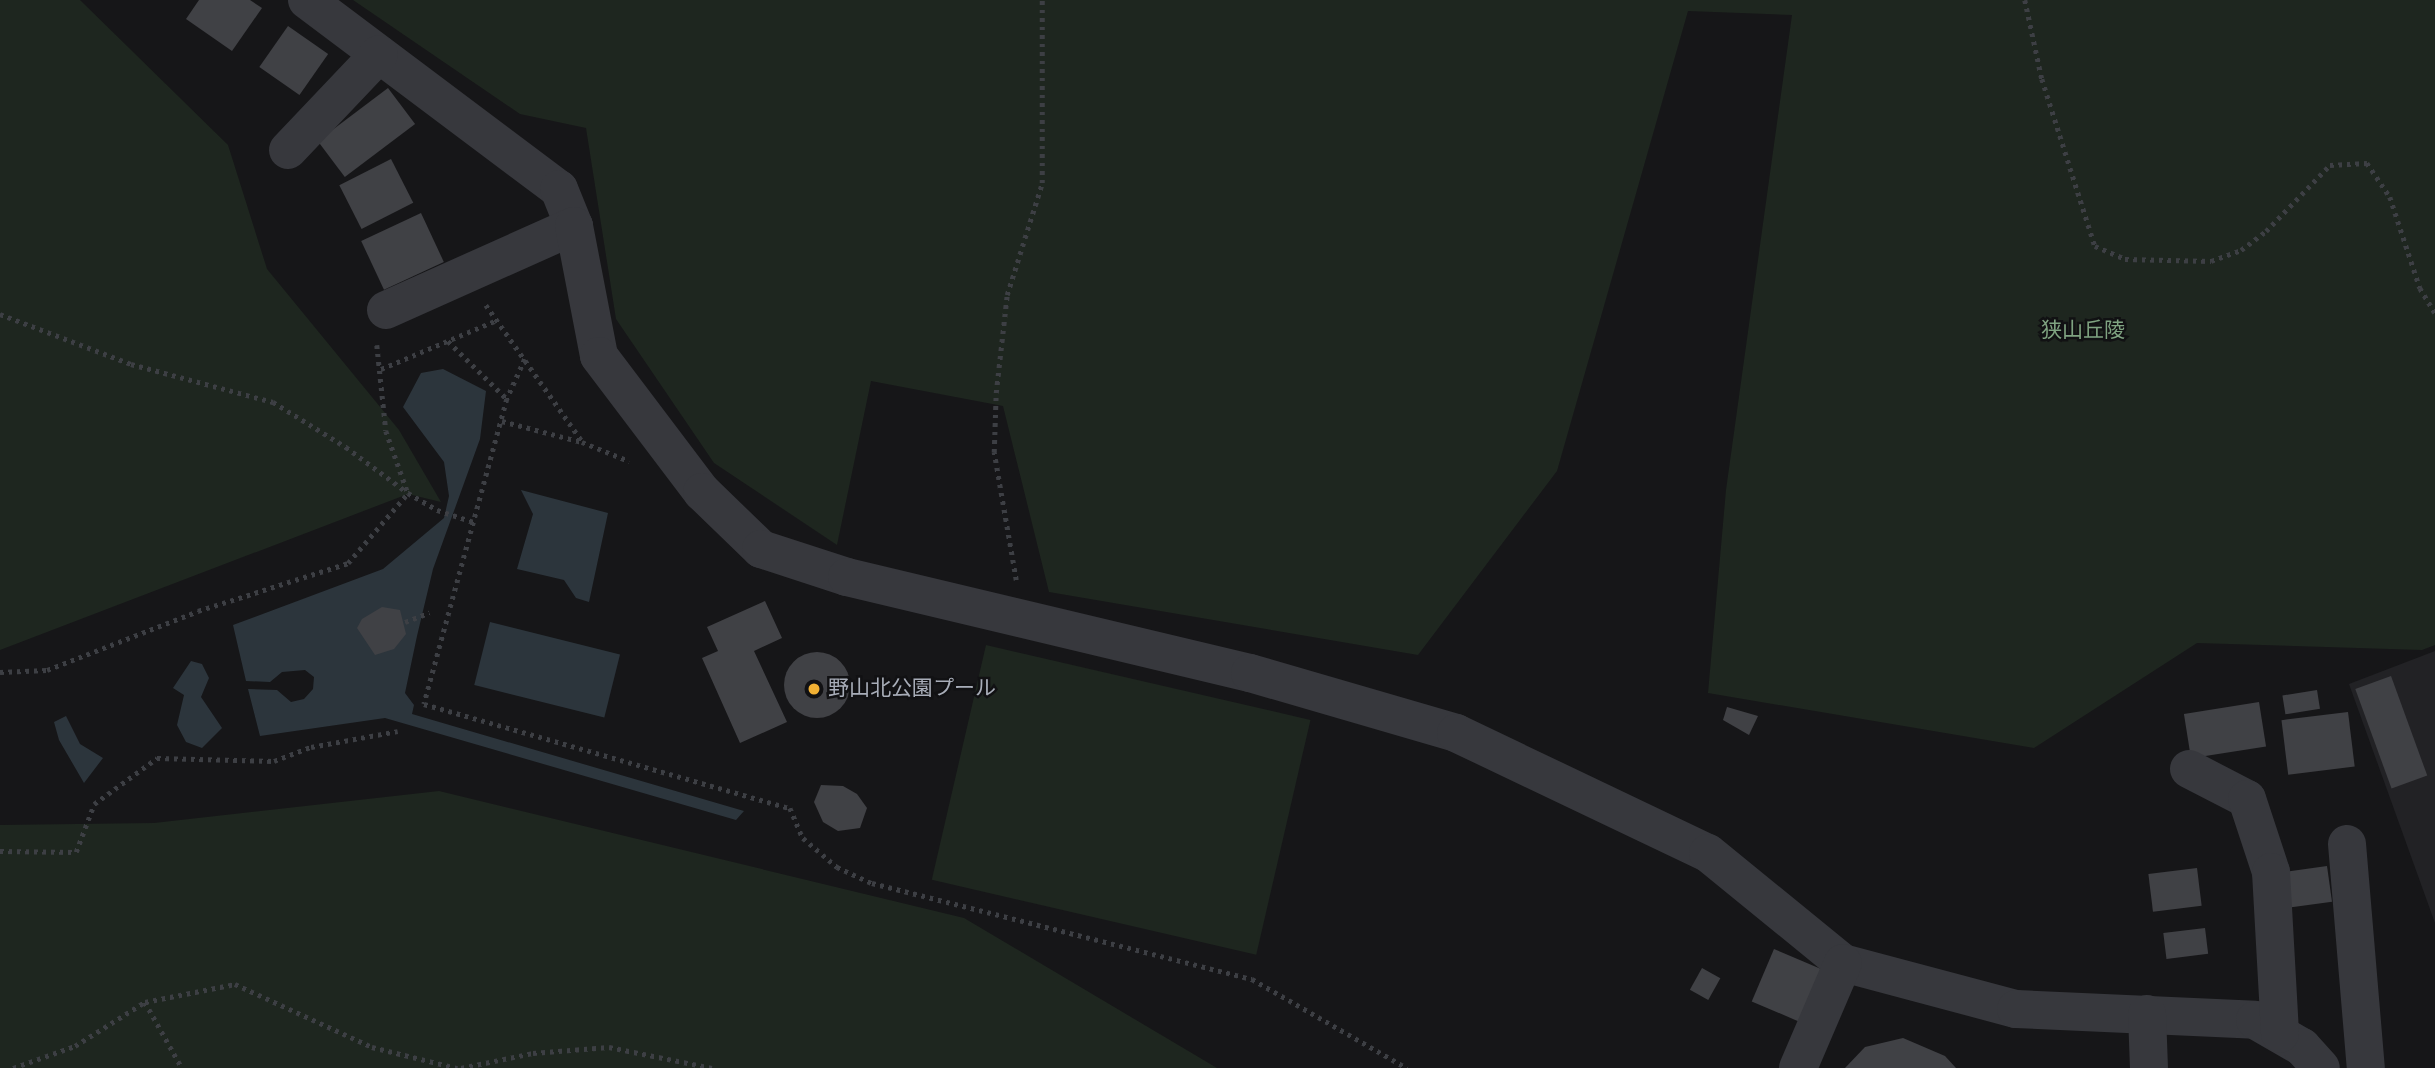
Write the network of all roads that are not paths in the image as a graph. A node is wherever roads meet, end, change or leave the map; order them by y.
1 (307, 0) edge
2 (379, 54) junction
3 (288, 150) dead end
4 (577, 244) junction
5 (386, 310) road end
6 (2189, 769) dead end
7 (2347, 844) dead end
8 (1843, 963) junction
9 (2147, 1014) junction
10 (2280, 1034) junction
11 (1798, 1068) edge
12 (2149, 1068) edge
13 (2321, 1068) edge
14 (2366, 1068) edge

1 - 2 street
2 - 3 street
2 - 4 street
4 - 5 street
4 - 8 street
6 - 10 street
7 - 14 street
8 - 9 street
8 - 11 street
9 - 10 street
9 - 12 street
10 - 13 street

